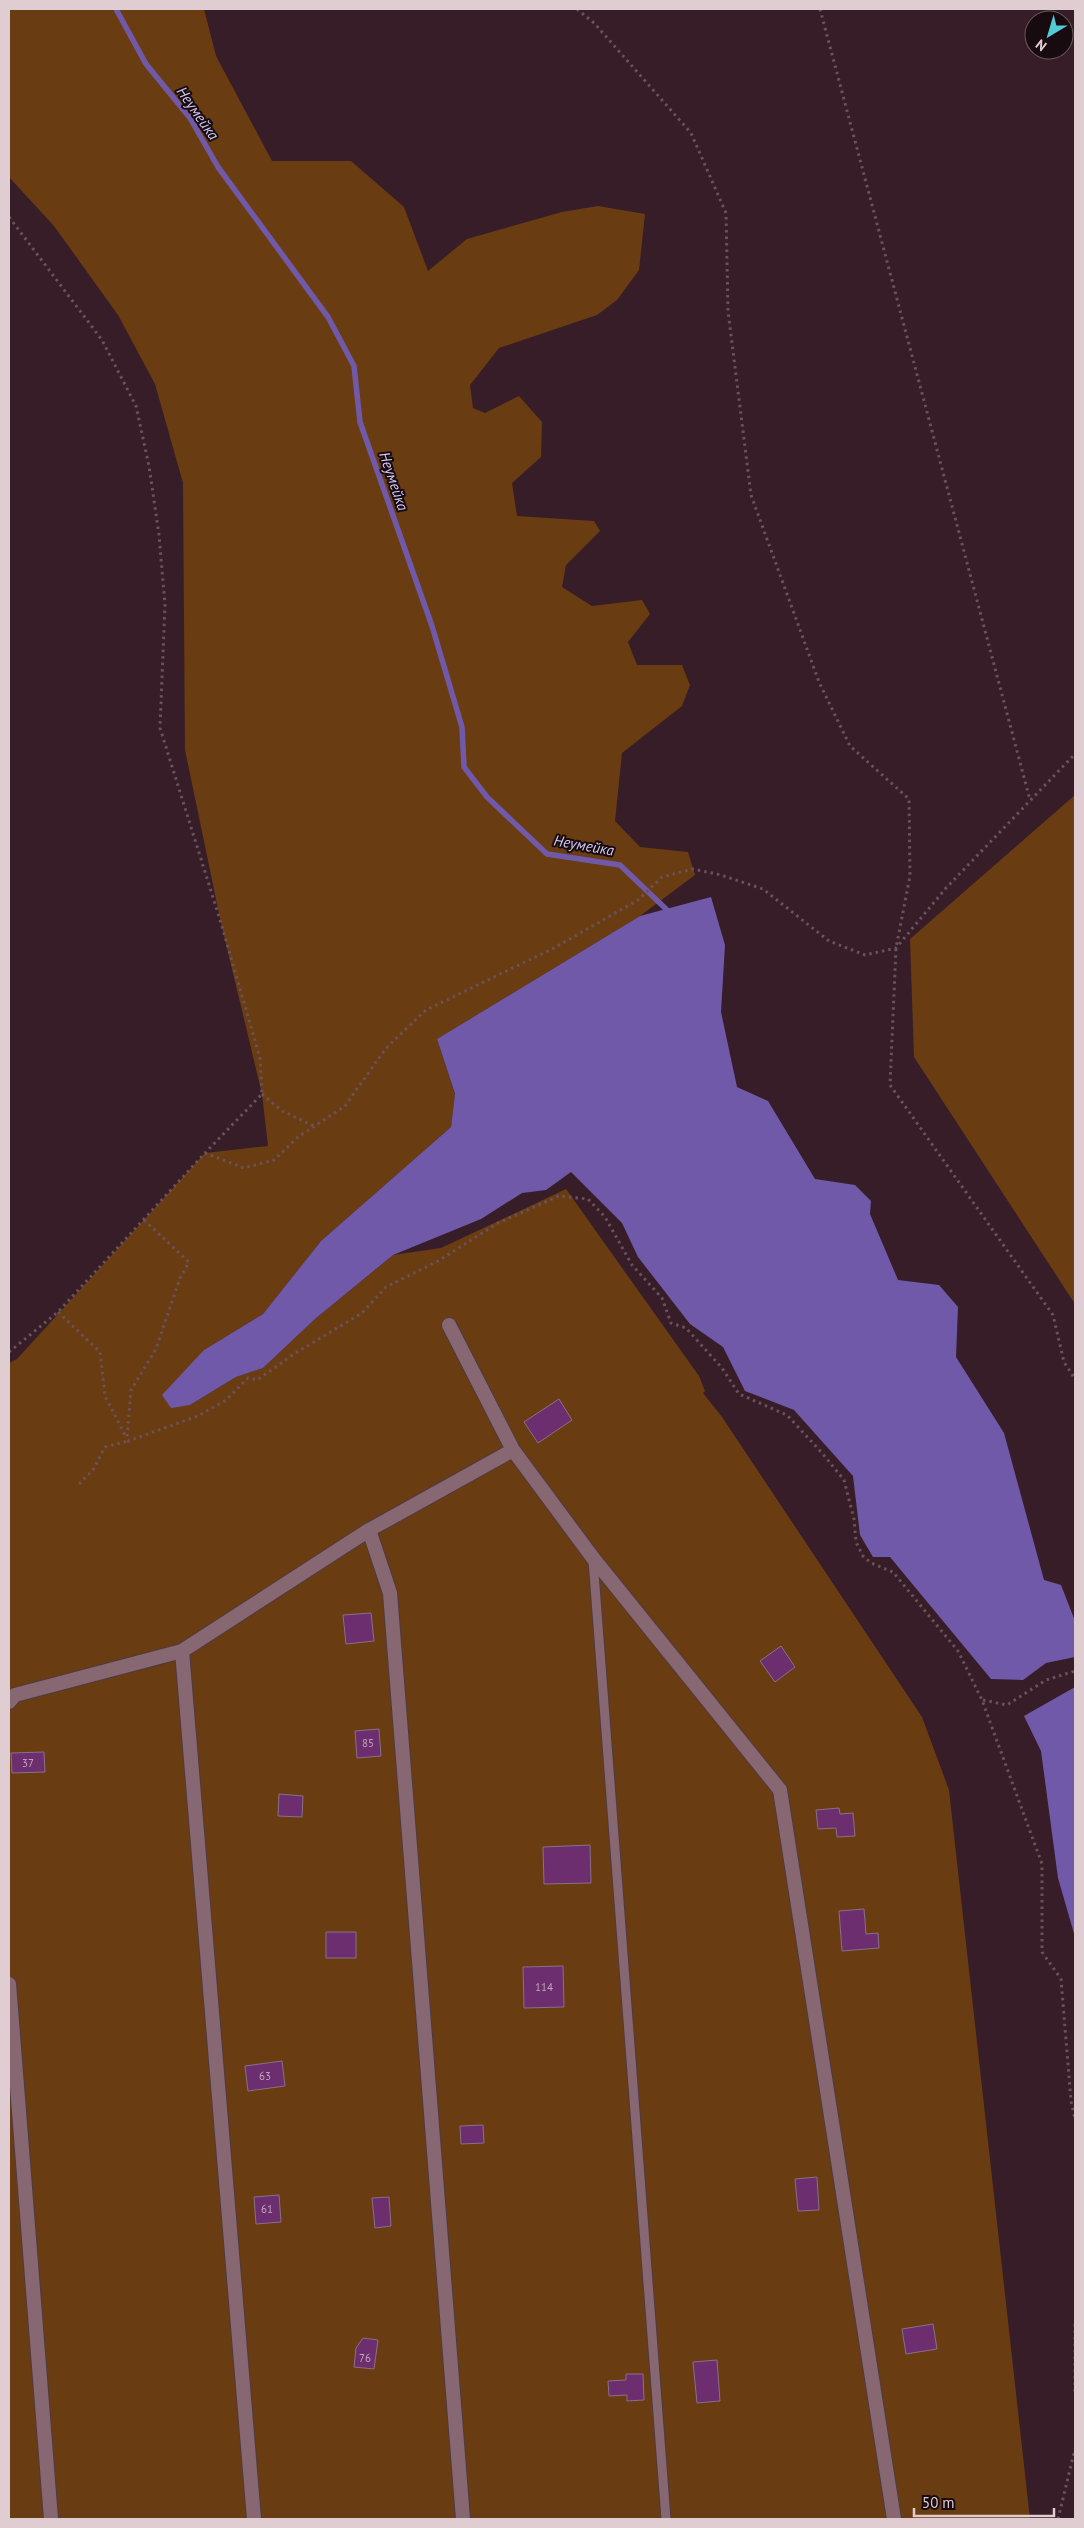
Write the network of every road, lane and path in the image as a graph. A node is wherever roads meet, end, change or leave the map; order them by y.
1 (577, 9) edge
2 (820, 9) edge
3 (9, 217) edge
4 (1075, 754) edge
5 (1030, 801) junction
6 (896, 948) junction
7 (262, 1094) junction
8 (314, 1126) junction
9 (205, 1153) junction
10 (144, 1220) junction
11 (58, 1312) junction
12 (449, 1325) dead end
13 (9, 1352) edge
14 (1075, 1379) edge
15 (128, 1439) junction
16 (513, 1450) junction
17 (79, 1484) dead end
18 (369, 1530) junction
19 (593, 1558) junction
20 (182, 1651) junction
21 (1075, 1671) edge
22 (982, 1700) junction
23 (9, 1702) edge
24 (9, 1984) edge
25 (1075, 2119) edge
26 (1075, 2324) edge
27 (1075, 2394) edge
28 (1075, 2449) edge
29 (51, 2519) edge
30 (254, 2519) edge
31 (463, 2519) edge
32 (666, 2519) edge
33 (894, 2519) edge
34 (1058, 2519) edge

1 - 6 path
2 - 5 path
3 - 7 path
4 - 5 path
5 - 6 path
6 - 8 path
6 - 14 path
7 - 8 path
7 - 9 path
8 - 9 path
9 - 10 path
10 - 11 path
10 - 15 path
11 - 13 path
11 - 15 path
12 - 16 street
15 - 17 path
15 - 22 path
16 - 18 street
16 - 19 street
18 - 20 street
18 - 31 street
19 - 32 lane
19 - 33 street
20 - 23 street
20 - 30 street
21 - 22 path
22 - 25 path
24 - 29 street
26 - 27 path
28 - 34 path

